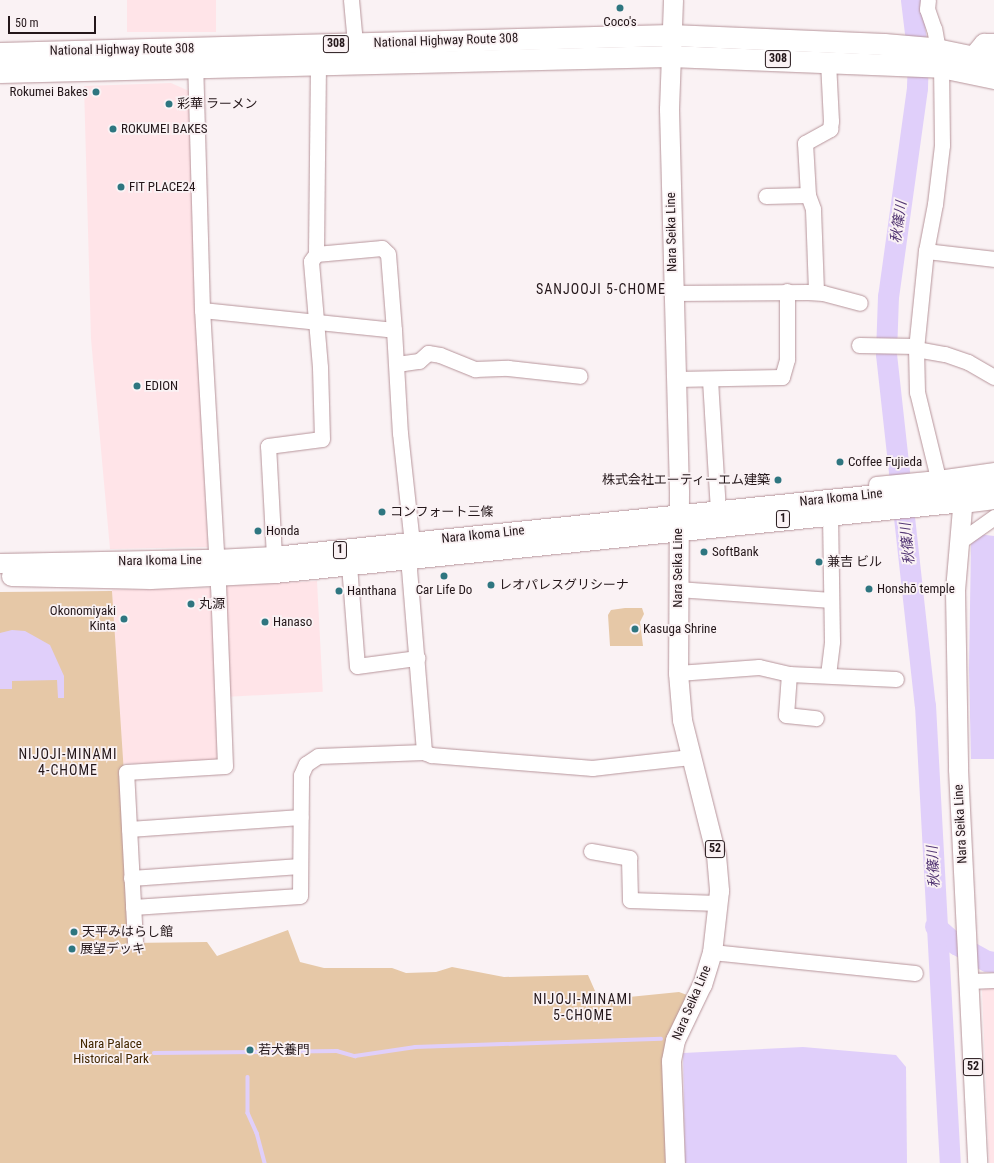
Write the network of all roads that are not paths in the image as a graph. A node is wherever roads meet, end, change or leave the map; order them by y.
1 (351, 0) edge
2 (673, 0) edge
3 (928, 0) edge
4 (671, 35) junction
5 (994, 44) edge
6 (0, 53) edge
7 (356, 53) junction
8 (891, 54) junction
9 (670, 56) junction
10 (195, 57) junction
11 (936, 58) junction
12 (984, 58) edge
13 (828, 61) junction
14 (318, 64) junction
15 (0, 72) edge
16 (994, 78) edge
17 (808, 195) junction
18 (766, 196) dead end
19 (926, 251) junction
20 (316, 254) junction
21 (994, 259) edge
22 (787, 290) junction
23 (816, 292) junction
24 (673, 293) junction
25 (860, 303) dead end
26 (202, 310) junction
27 (316, 321) junction
28 (394, 330) junction
29 (861, 345) dead end
30 (915, 347) junction
31 (398, 364) junction
32 (580, 376) dead end
33 (994, 377) edge
34 (675, 379) junction
35 (710, 380) junction
36 (994, 470) edge
37 (994, 482) edge
38 (937, 490) junction
39 (963, 494) junction
40 (883, 496) junction
41 (994, 498) edge
42 (718, 512) junction
43 (830, 514) junction
44 (994, 517) edge
45 (679, 523) junction
46 (959, 542) junction
47 (410, 551) junction
48 (274, 556) junction
49 (0, 563) edge
50 (349, 565) junction
51 (217, 568) junction
52 (0, 576) edge
53 (678, 589) junction
54 (831, 600) junction
55 (417, 658) junction
56 (678, 673) junction
57 (789, 674) junction
58 (828, 675) junction
59 (896, 679) dead end
60 (816, 718) dead end
61 (424, 752) junction
62 (690, 757) junction
63 (301, 817) junction
64 (128, 829) junction
65 (591, 851) dead end
66 (300, 866) junction
67 (131, 878) junction
68 (718, 903) junction
69 (133, 907) junction
70 (135, 942) dead end
71 (712, 952) junction
72 (915, 973) dead end
73 (969, 976) junction
74 (994, 980) edge
75 (675, 1163) edge
76 (977, 1163) edge

1 - 7 street
2 - 4 main road, Nara Seika Line
3 - 11 street
4 - 7 highway, National Highway Route 308 / 308
4 - 8 highway, National Highway Route 308 / 308
4 - 9 main road, Nara Seika Line
5 - 12 highway, 308
6 - 10 highway, National Highway Route 308 / 308
7 - 9 highway, National Highway Route 308 / 308
7 - 10 highway, National Highway Route 308 / 308
7 - 14 highway, National Highway Route 308 / 308
8 - 11 highway, 308
8 - 13 highway, National Highway Route 308 / 308
9 - 13 highway, National Highway Route 308 / 308
9 - 24 main road, Nara Seika Line / 52
10 - 14 highway, National Highway Route 308 / 308
10 - 15 highway, National Highway Route 308 / 308
10 - 26 street
11 - 12 highway, 308
11 - 16 highway, 308
11 - 19 street
13 - 17 street
14 - 20 street
17 - 18 street
17 - 23 street
19 - 21 street
19 - 30 street
20 - 27 street
20 - 28 street
22 - 23 street
22 - 24 street
22 - 35 street
23 - 25 street
24 - 34 main road, Nara Seika Line / 52
26 - 27 street
26 - 51 street
27 - 28 street
27 - 48 street
28 - 31 street
29 - 30 street
30 - 33 street
30 - 38 street
31 - 32 street
31 - 47 street
34 - 35 street
34 - 45 main road, Nara Seika Line / 52
35 - 42 street
36 - 38 street
37 - 39 highway
38 - 39 main road, Nara Ikoma Line / 1
38 - 40 main road, Nara Ikoma Line / 1
39 - 41 highway
39 - 46 main road, Nara Seika Line / 52
40 - 42 main road, Nara Ikoma Line / 1
40 - 43 main road, Nara Ikoma Line / 1
42 - 45 main road, Nara Ikoma Line / 1
43 - 45 main road, Nara Ikoma Line / 1
43 - 54 street
44 - 46 street
45 - 47 main road, Nara Ikoma Line / 1
45 - 53 main road, Nara Seika Line / 52
46 - 73 main road, Nara Seika Line / 52
47 - 48 main road, Nara Ikoma Line / 1
47 - 50 main road, Nara Ikoma Line / 1
47 - 55 street
48 - 51 main road, Nara Ikoma Line / 1
49 - 51 main road, Nara Ikoma Line / 1
50 - 51 main road, Nara Ikoma Line / 1
50 - 55 street
51 - 52 main road, Nara Ikoma Line / 1
51 - 64 street
53 - 54 street
53 - 56 main road, Nara Seika Line / 52
54 - 58 street
55 - 61 street
56 - 57 street
56 - 62 main road, Nara Seika Line / 52
57 - 58 street
57 - 60 street
58 - 59 street
61 - 62 street
61 - 63 street
62 - 68 main road, Nara Seika Line / 52
63 - 64 street
63 - 66 street
64 - 67 street
65 - 68 street
66 - 67 street
66 - 69 street
67 - 69 street
68 - 71 main road, Nara Seika Line / 52
69 - 70 street
71 - 72 street
71 - 75 main road, Nara Seika Line / 52
73 - 74 street
73 - 76 main road, Nara Seika Line / 52

